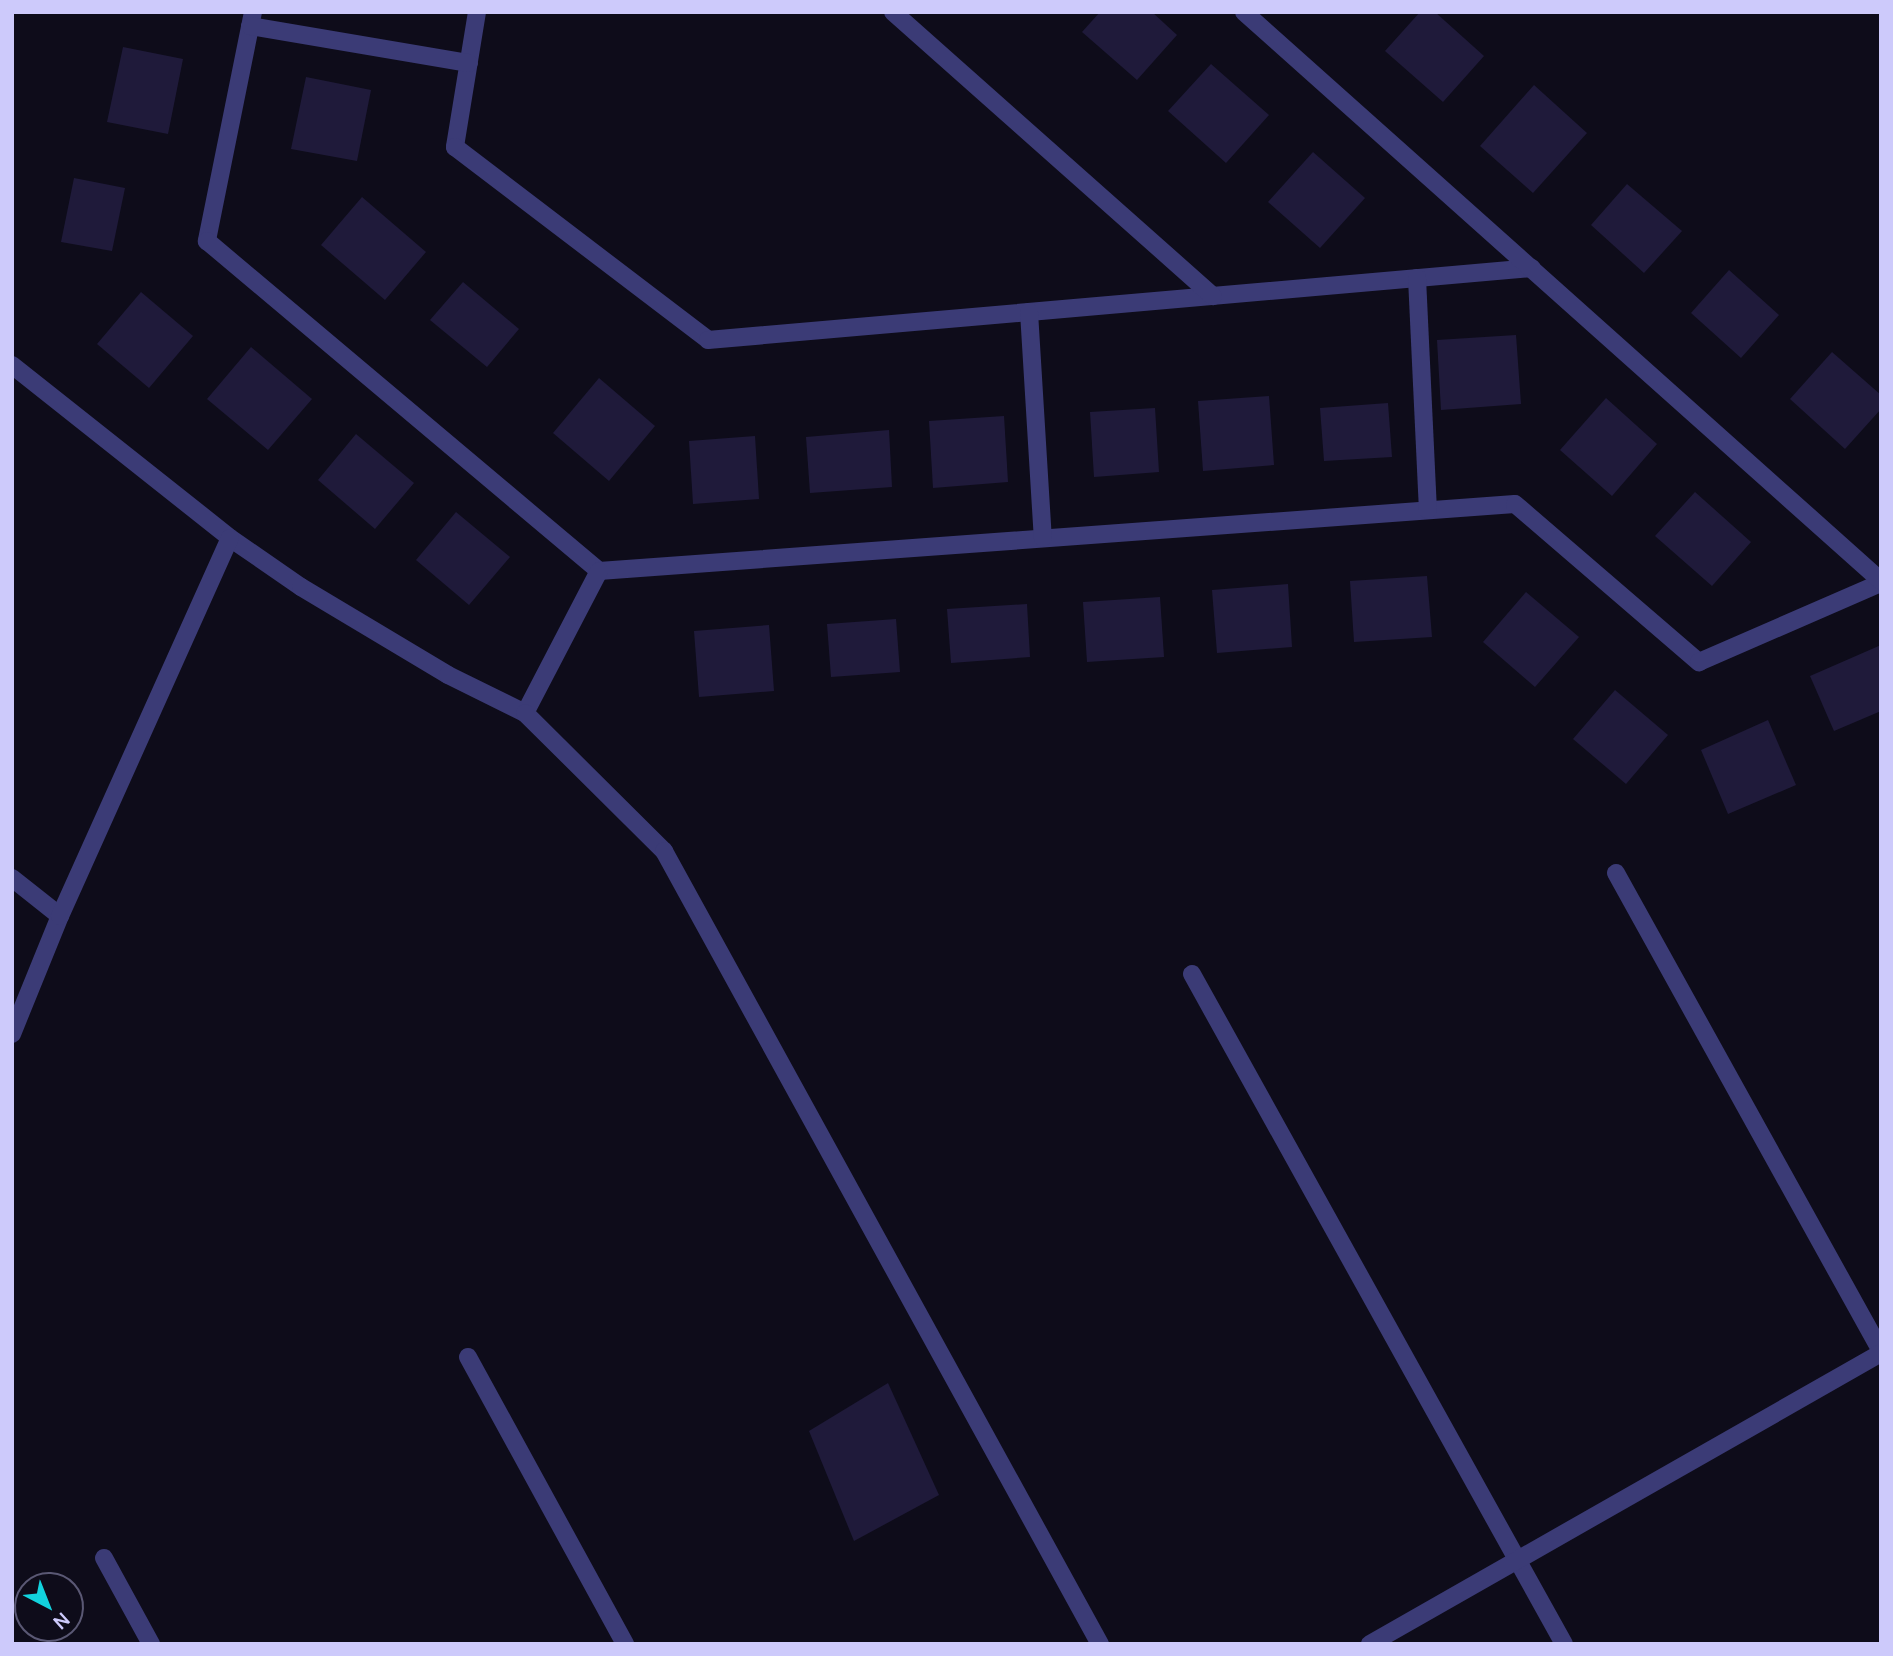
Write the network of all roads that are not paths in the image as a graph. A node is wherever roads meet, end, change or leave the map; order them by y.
1 (477, 12) edge
2 (893, 12) edge
3 (1244, 12) edge
4 (252, 19) edge
5 (469, 63) junction
6 (1532, 268) junction
7 (1417, 278) junction
8 (1213, 296) junction
9 (1029, 312) junction
10 (12, 365) edge
11 (1428, 510) junction
12 (230, 538) junction
13 (1043, 538) junction
14 (598, 571) junction
15 (1881, 582) edge
16 (525, 713) junction
17 (1616, 873) dead end
18 (12, 878) edge
19 (60, 916) junction
20 (1192, 974) dead end
21 (12, 1034) edge
22 (1881, 1352) edge
23 (468, 1357) dead end
24 (104, 1558) dead end
25 (1517, 1560) junction
26 (151, 1644) edge
27 (625, 1644) edge
28 (1100, 1644) edge
29 (1370, 1644) edge
30 (1564, 1644) edge

1 - 5 street
2 - 8 street
3 - 6 street
4 - 5 street
4 - 14 street
5 - 9 street
6 - 7 street
6 - 15 street
7 - 8 street
7 - 11 street
8 - 9 street
9 - 13 street
10 - 12 street
11 - 13 street
11 - 15 street
12 - 16 street
12 - 19 street
13 - 14 street
14 - 16 street
16 - 28 street
17 - 22 street
18 - 19 street
19 - 21 street
20 - 25 street
22 - 25 street
23 - 27 street
24 - 26 street
25 - 29 street
25 - 30 street

